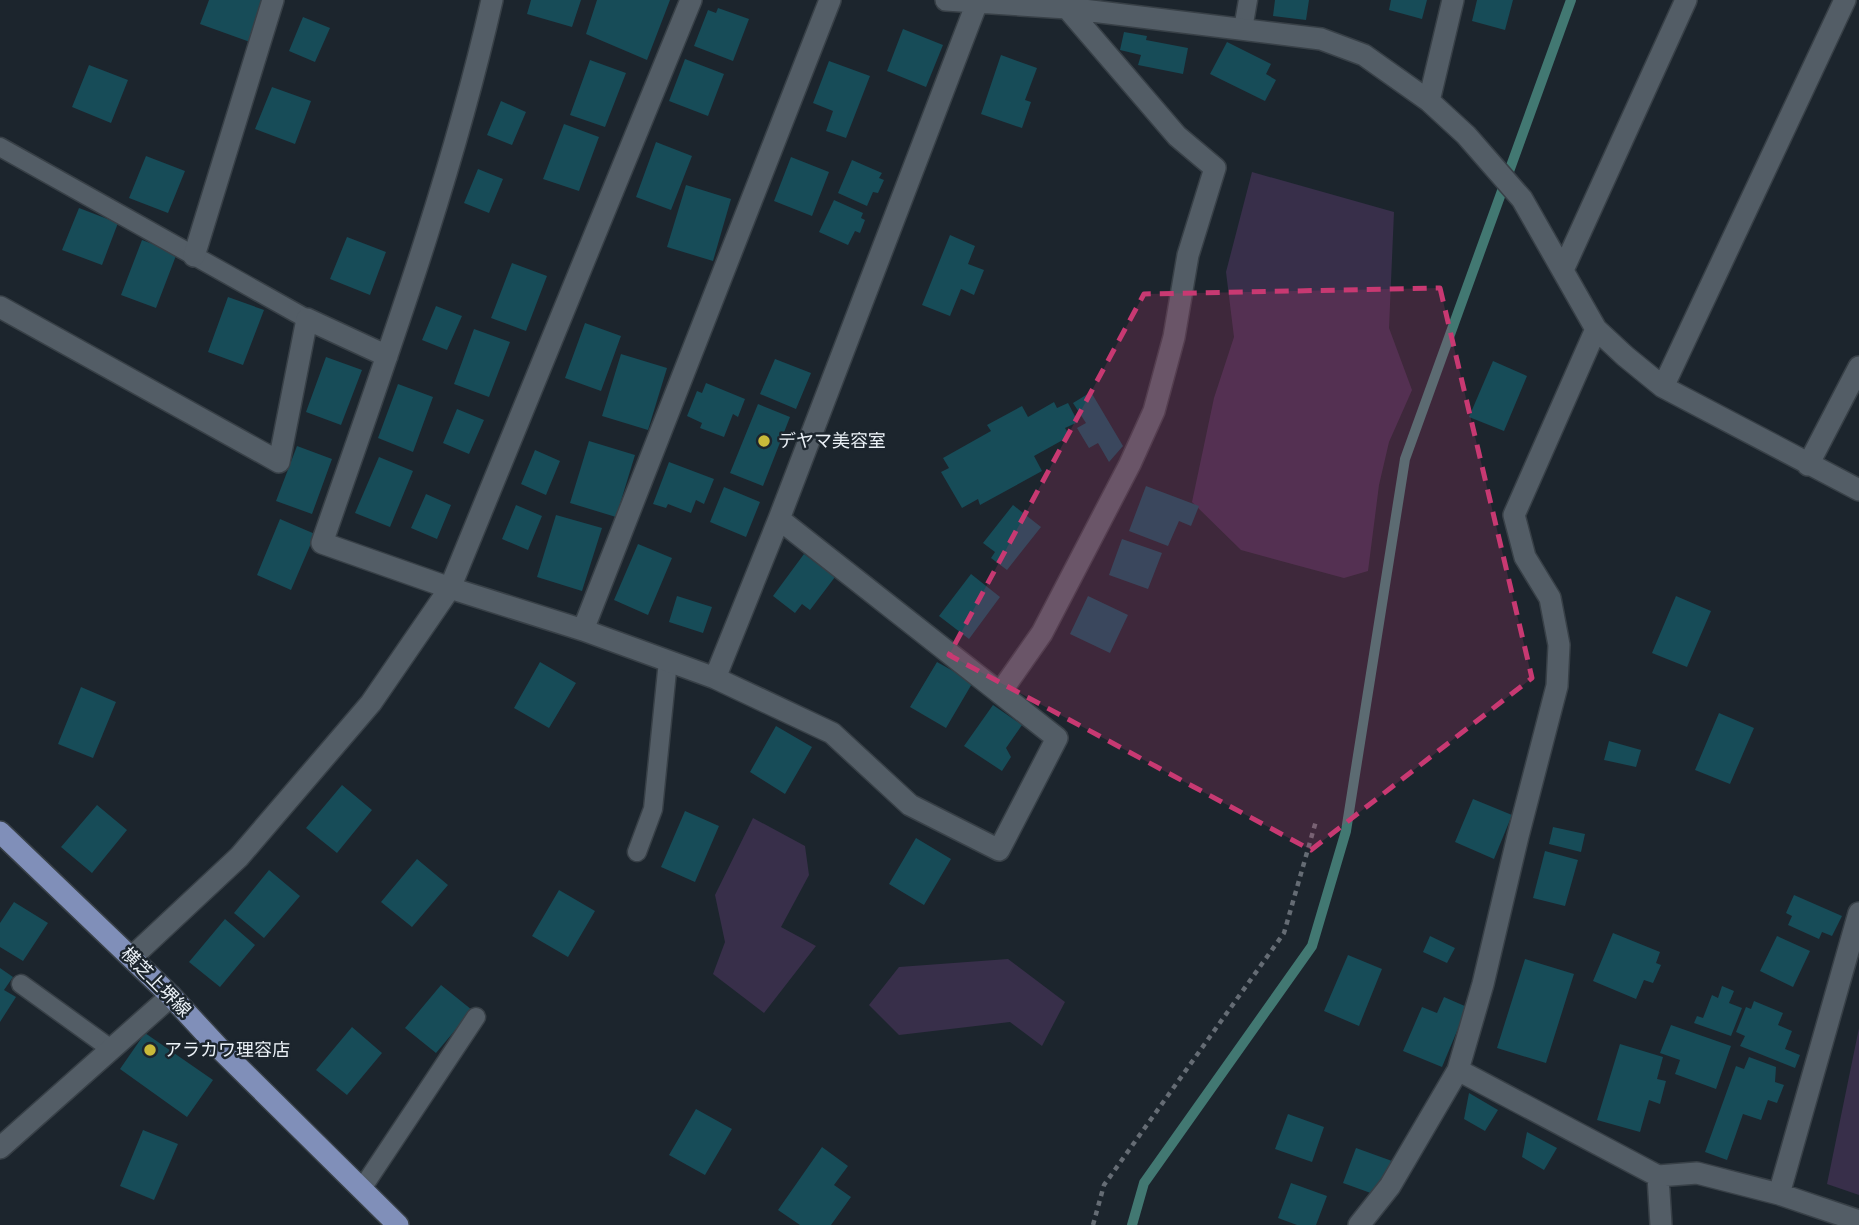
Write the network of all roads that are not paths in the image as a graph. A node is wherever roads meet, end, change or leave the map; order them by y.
1 (273, 0) edge
2 (492, 0) edge
3 (691, 0) edge
4 (830, 0) edge
5 (946, 0) edge
6 (1248, 0) edge
7 (1453, 0) edge
8 (1686, 0) edge
9 (1845, 0) edge
10 (977, 1) edge
11 (1068, 4) edge
12 (1243, 29) junction
13 (1429, 101) junction
14 (0, 147) edge
15 (194, 256) junction
16 (1563, 270) junction
17 (0, 307) edge
18 (307, 318) junction
19 (1596, 329) junction
20 (387, 356) junction
21 (1859, 367) edge
22 (1663, 387) junction
23 (1808, 465) junction
24 (1859, 490) edge
25 (779, 519) junction
26 (450, 588) junction
27 (583, 630) junction
28 (668, 661) junction
29 (715, 678) junction
30 (1000, 693) junction
31 (3, 840) edge
32 (637, 852) dead end
33 (1859, 913) edge
34 (132, 957) junction
35 (21, 984) dead end
36 (171, 996) junction
37 (476, 1017) dead end
38 (111, 1049) junction
39 (1458, 1070) junction
40 (0, 1147) edge
41 (1658, 1176) junction
42 (361, 1190) junction
43 (1779, 1194) junction
44 (1859, 1221) edge
45 (398, 1225) edge
46 (1359, 1225) edge
47 (1661, 1225) edge

1 - 15 street
2 - 20 street
3 - 26 street
4 - 27 street
5 - 10 street
6 - 12 lane
7 - 13 street
8 - 16 street
9 - 22 street
10 - 11 street
10 - 25 street
11 - 12 street
11 - 30 street
12 - 13 street
13 - 16 street
14 - 15 lane
15 - 18 lane
16 - 19 street
17 - 18 street
18 - 20 street
19 - 22 street
19 - 39 street
20 - 26 street
21 - 23 street
22 - 23 street
23 - 24 street
25 - 29 street
25 - 30 street
26 - 27 street
26 - 34 street
27 - 28 street
28 - 29 street
28 - 32 lane
29 - 30 street
31 - 34 main road, 横芝上堺線
33 - 43 street
34 - 36 main road, 横芝上堺線
35 - 38 lane
36 - 38 street
36 - 42 main road, 横芝上堺線
37 - 42 lane
38 - 40 street
39 - 41 street
39 - 46 street
41 - 43 street
41 - 47 street
42 - 45 main road, 横芝上堺線
43 - 44 street

